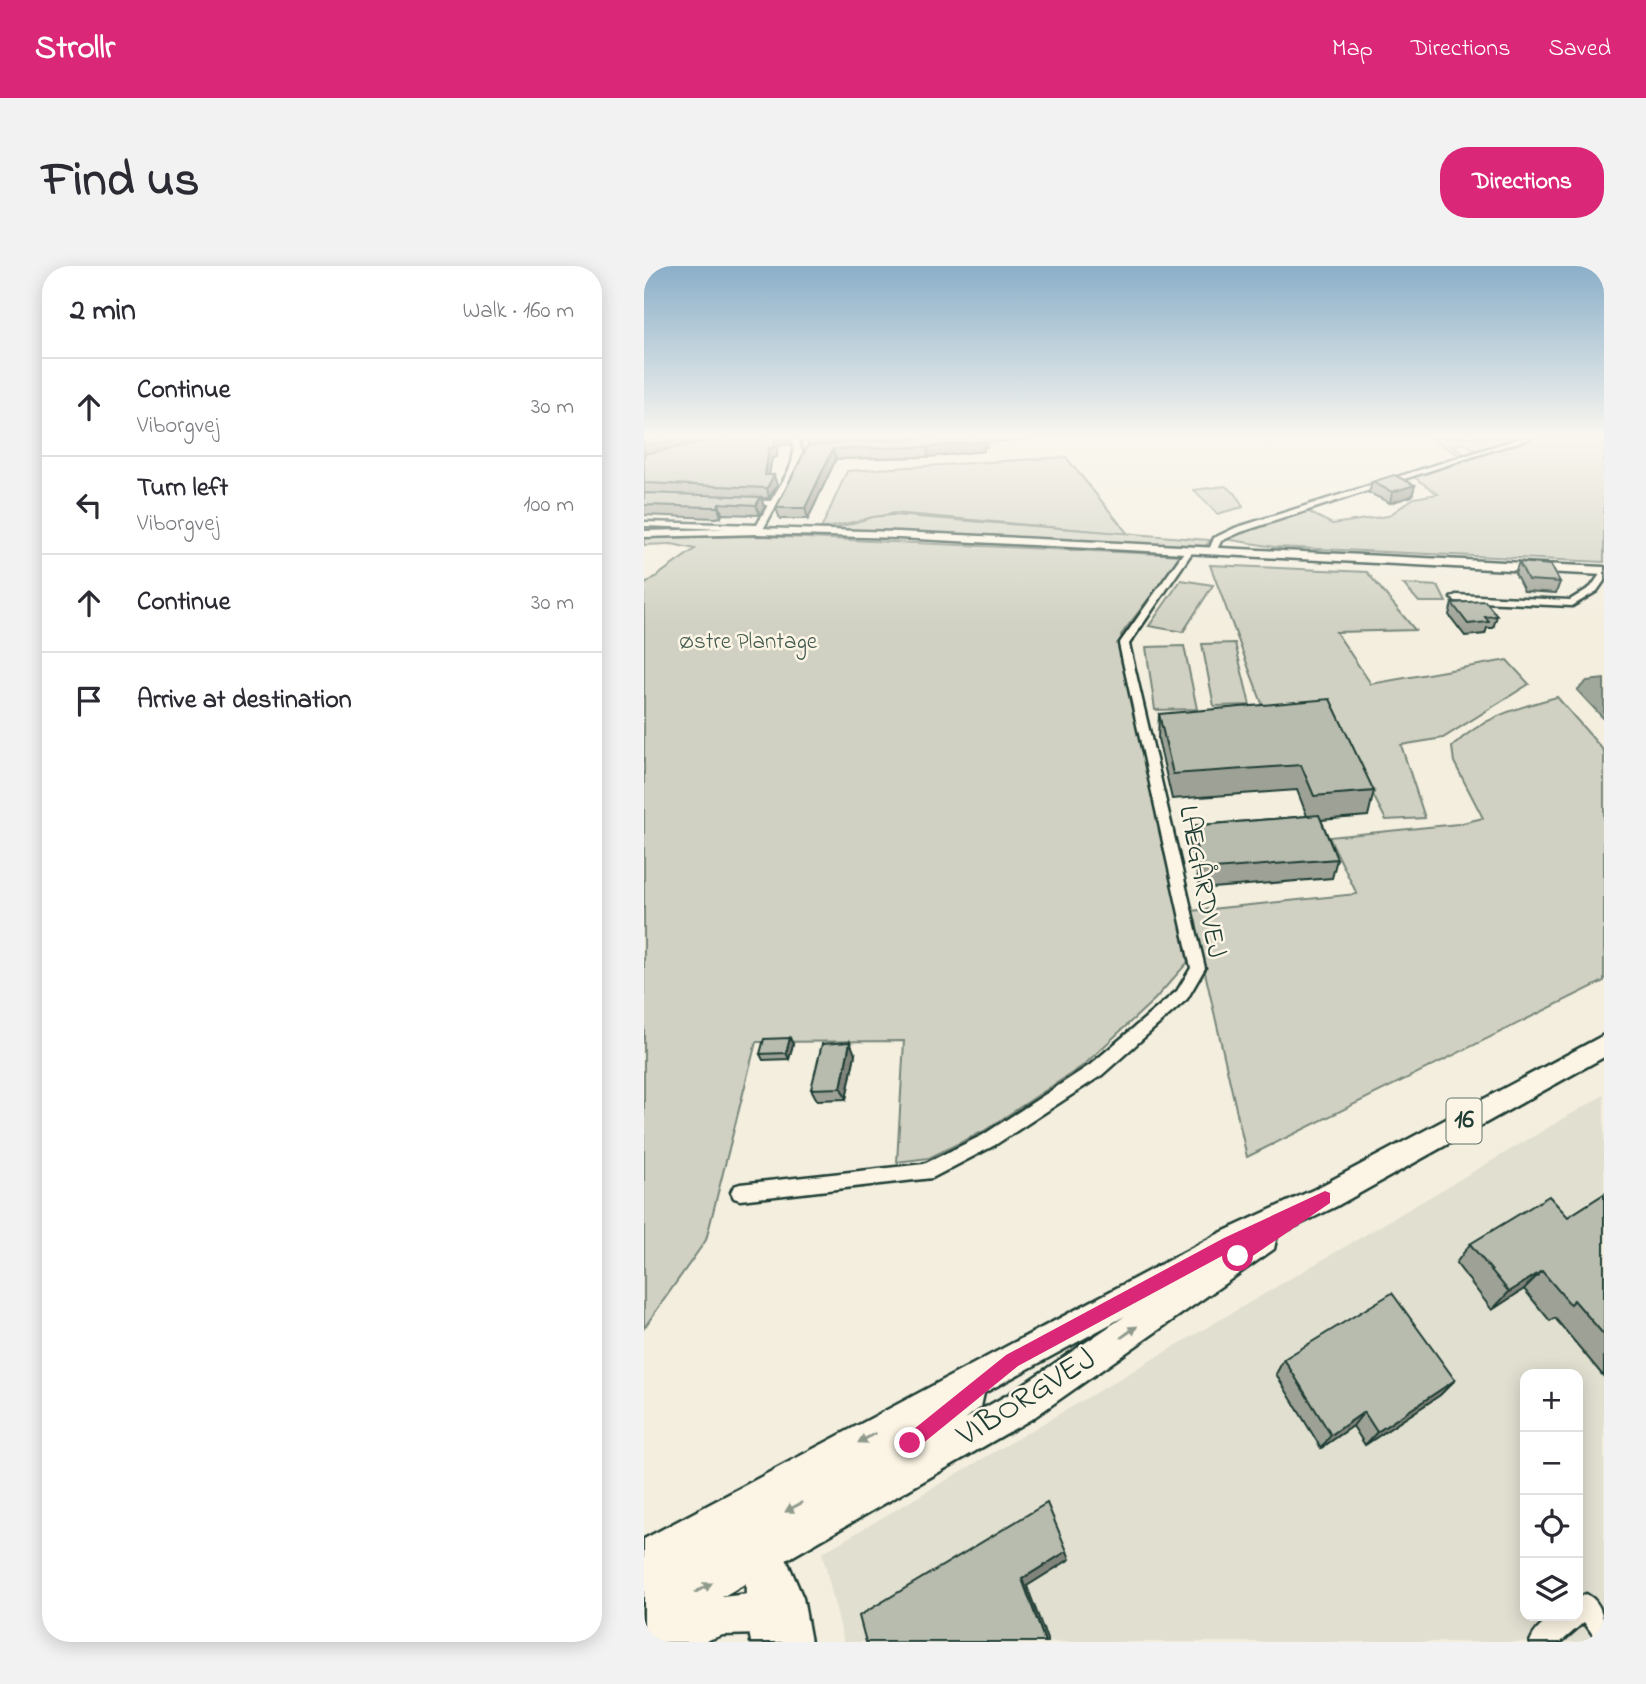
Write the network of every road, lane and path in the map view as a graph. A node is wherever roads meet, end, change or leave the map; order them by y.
1 (1328, 501) edge
2 (733, 502) edge
3 (771, 503) joint
4 (644, 524) edge
5 (759, 529) junction
6 (644, 534) edge
7 (1189, 551) junction
8 (1212, 552) junction
9 (1604, 573) edge
10 (1456, 598) dead end
11 (1604, 1045) edge
12 (740, 1192) dead end
13 (1325, 1198) junction
14 (1012, 1360) junction
15 (764, 1539) junction
16 (644, 1559) edge
17 (644, 1586) edge
18 (1583, 1608) edge
19 (644, 1621) edge
20 (1568, 1621) edge
21 (765, 1628) edge
22 (1604, 1631) edge
23 (662, 1642) edge
24 (795, 1642) edge
25 (1542, 1642) edge

1 - 8 street
2 - 3 street
3 - 5 street
4 - 5 street
5 - 6 street
5 - 7 street
7 - 8 street
7 - 12 street, LÆGÅRDVEJ
8 - 9 street
9 - 10 street
11 - 13 main road, VIBORGVEJ / 16
13 - 14 main road, VIBORGVEJ / 16
15 -> 13 main road, VIBORGVEJ / 16
14 -> 15 main road
14 -> 16 main road, VIBORGVEJ / 16
15 - 17 main road
19 -> 15 main road, VIBORGVEJ / 16
15 - 21 street
15 - 24 street
18 - 22 street
20 - 25 street
21 - 23 main road

